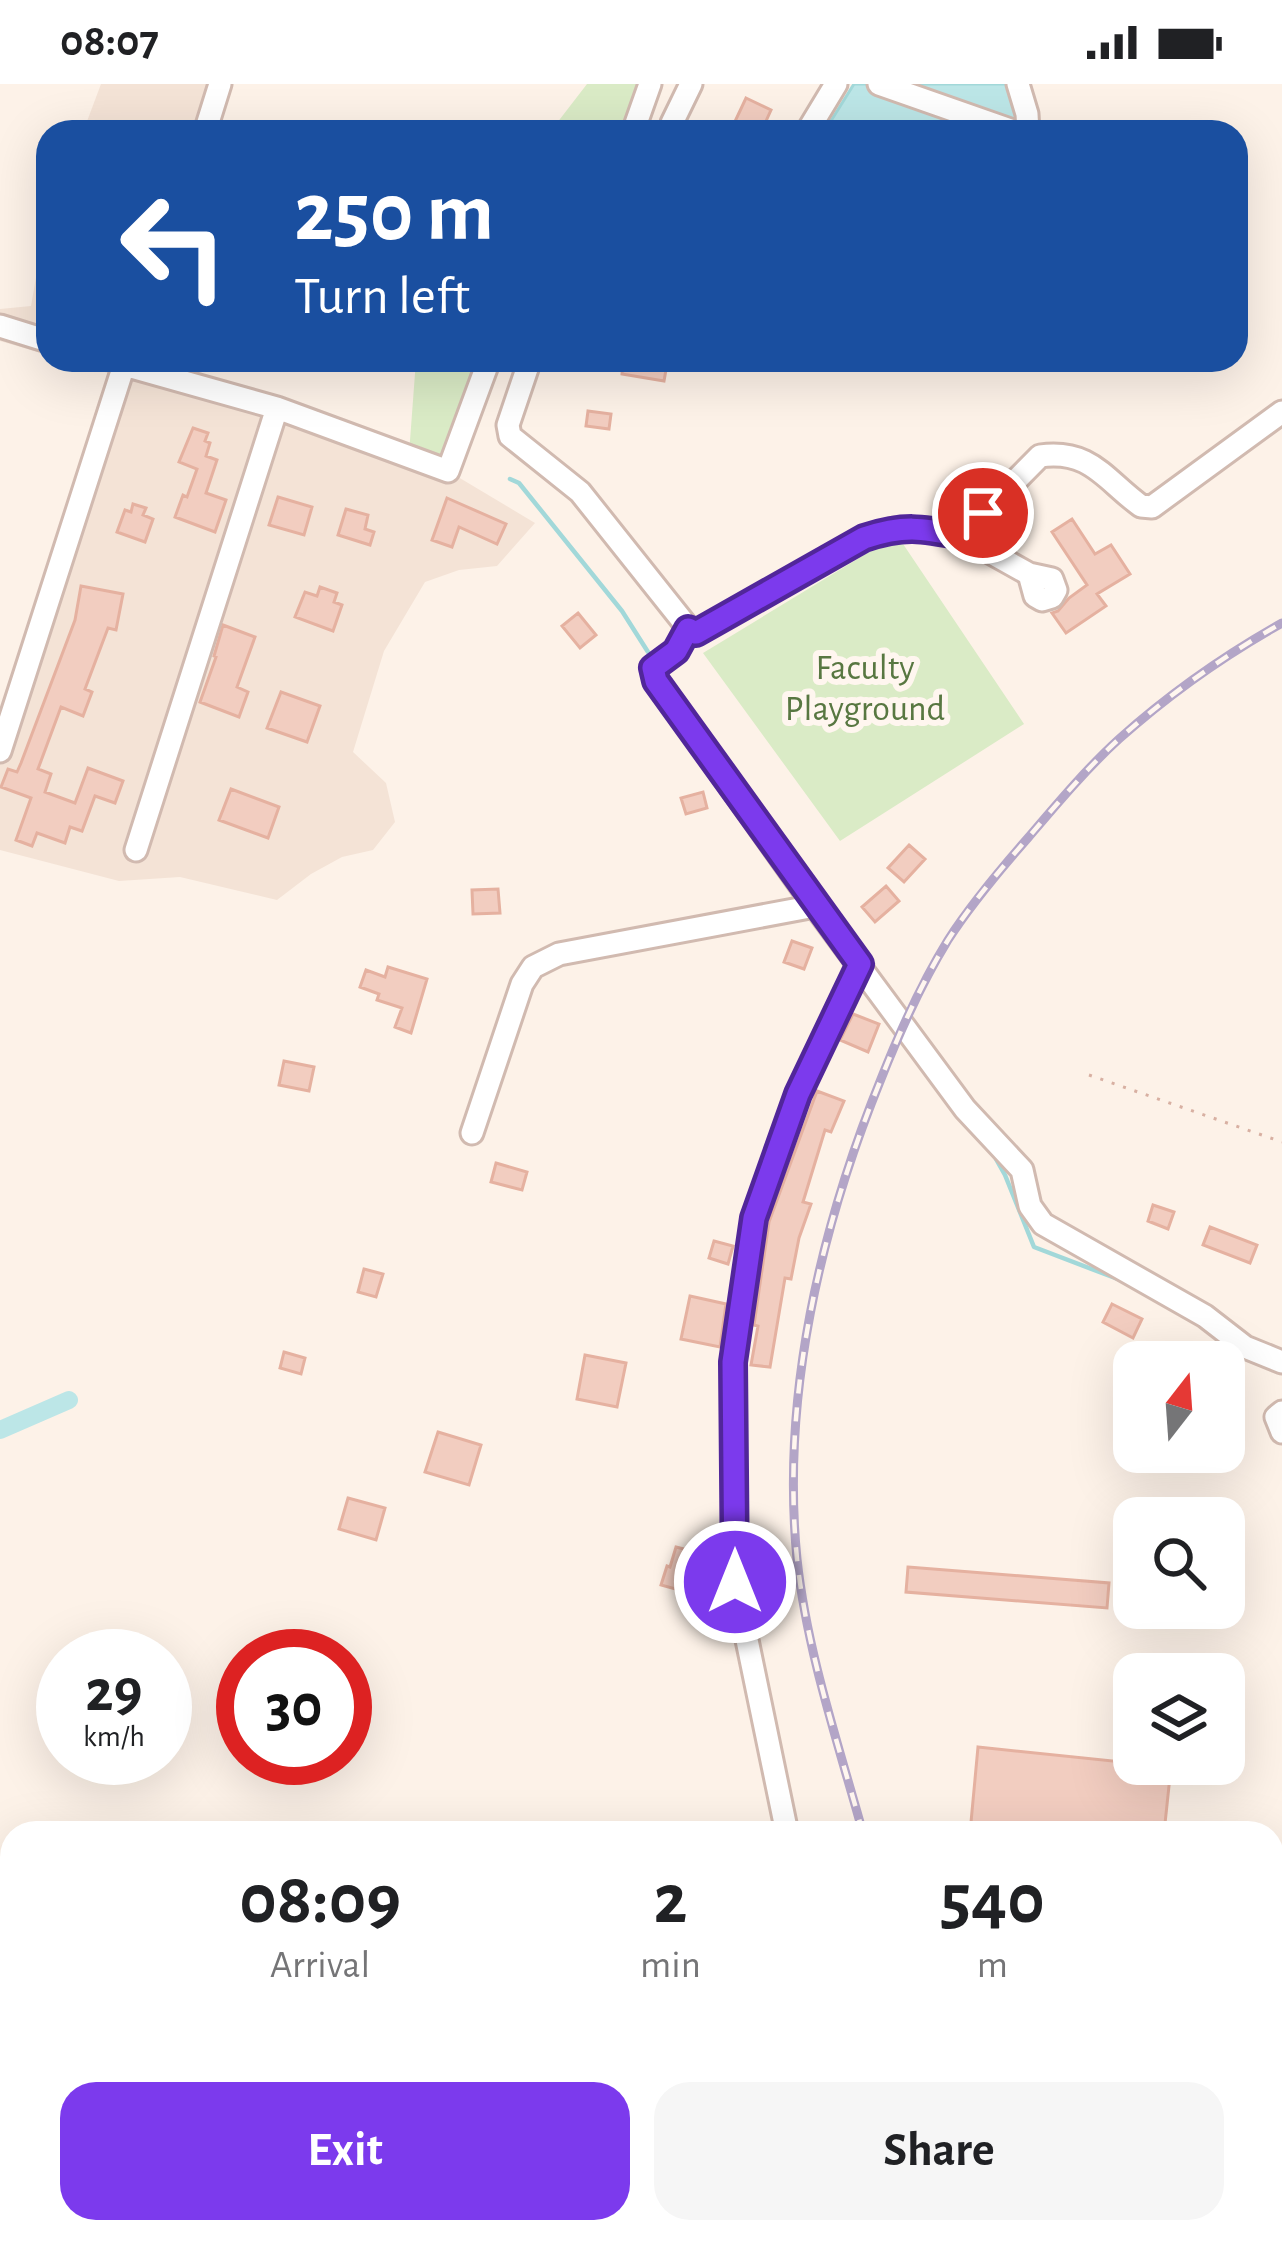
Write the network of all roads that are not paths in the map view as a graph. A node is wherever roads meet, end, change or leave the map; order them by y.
1 (220, 84) edge
2 (650, 84) edge
3 (692, 84) edge
4 (836, 84) edge
5 (879, 84) edge
6 (1018, 84) edge
7 (209, 120) edge
8 (637, 120) edge
9 (674, 120) edge
10 (814, 120) edge
11 (982, 120) edge
12 (1027, 120) edge
13 (0, 326) edge
14 (36, 337) edge
15 (116, 372) edge
16 (153, 372) edge
17 (485, 372) edge
18 (526, 372) edge
19 (277, 408) junction
20 (1282, 412) edge
21 (961, 536) junction
22 (1029, 574) dead end
23 (688, 629) junction
24 (0, 752) edge
25 (136, 850) dead end
26 (815, 906) junction
27 (860, 964) junction
28 (472, 1132) dead end
29 (1282, 1362) edge
30 (1282, 1412) edge
31 (1282, 1432) edge
32 (785, 1821) edge

1 - 7 street
2 - 8 street
3 - 9 street
4 - 10 street
5 - 11 street
6 - 12 street
13 - 14 street
15 - 24 street
16 - 19 street
17 - 19 street
18 - 23 street
19 - 25 street
20 - 21 street
21 - 22 street
21 - 23 street
23 - 26 street
26 - 27 street
26 - 28 street
27 - 29 street
27 - 32 street
30 - 31 street

